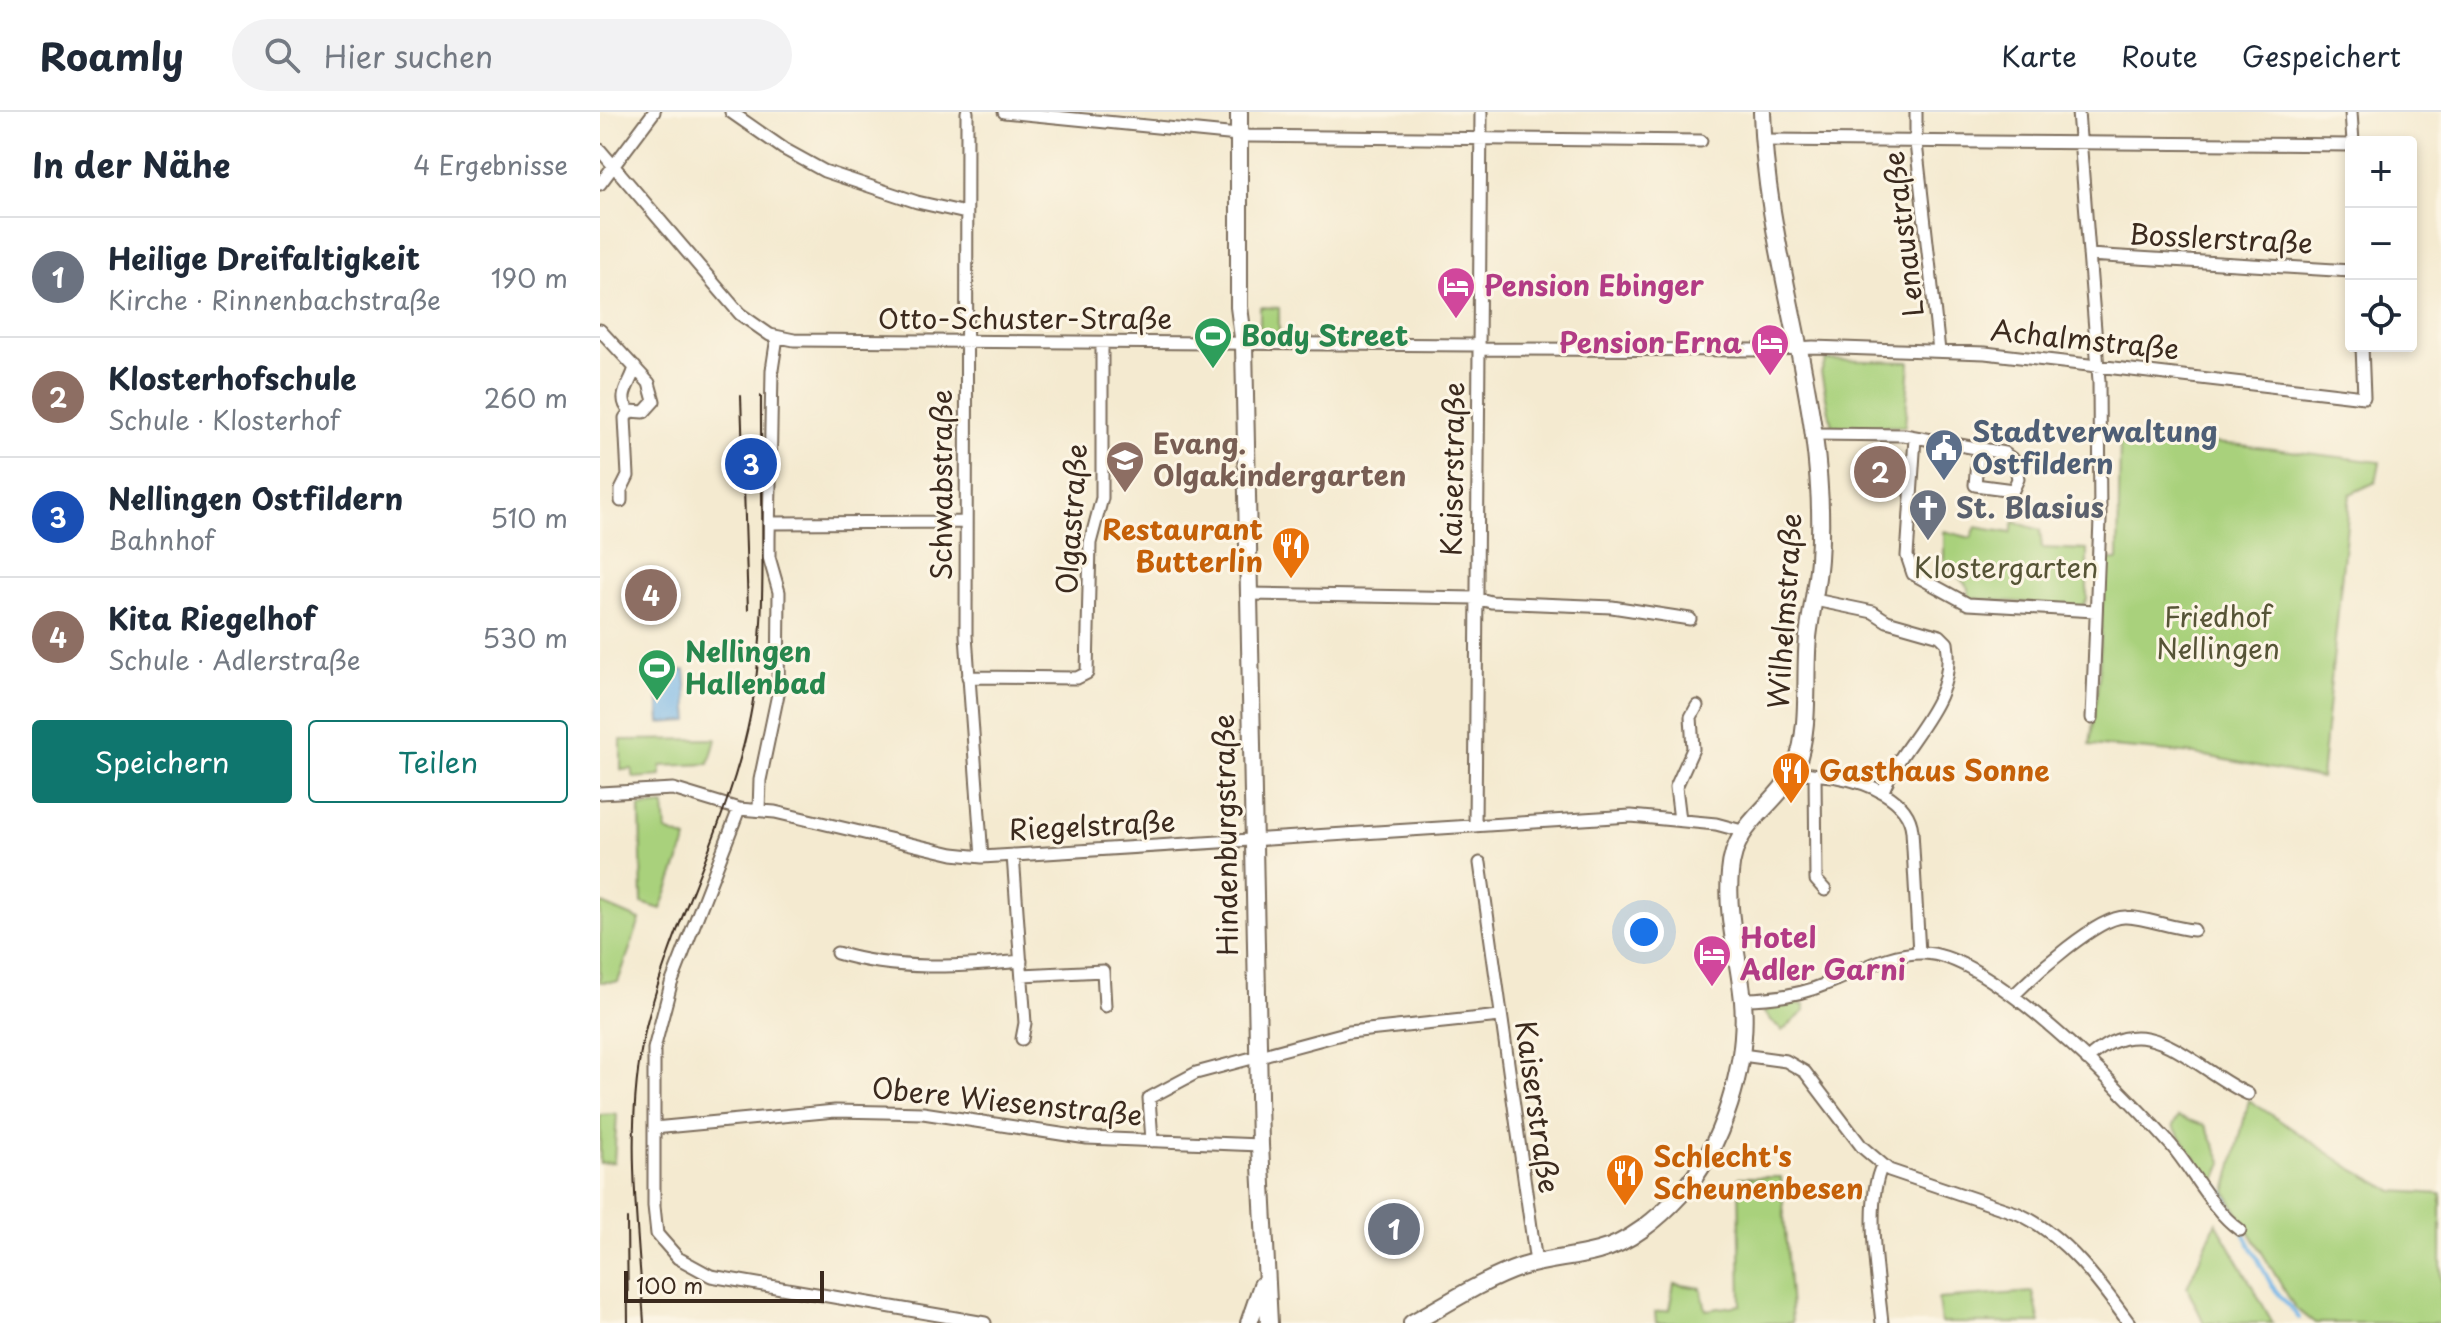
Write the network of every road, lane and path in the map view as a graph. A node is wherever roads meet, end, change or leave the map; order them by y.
1 (654, 112) edge
2 (731, 112) edge
3 (967, 112) edge
4 (1004, 112) edge
5 (1239, 112) edge
6 (1248, 112) edge
7 (1481, 112) edge
8 (1762, 112) edge
9 (1916, 112) edge
10 (2078, 112) edge
11 (2351, 112) edge
12 (1244, 136) junction
13 (2352, 136) edge
14 (1481, 139) junction
15 (1763, 140) junction
16 (1701, 141) dead end
17 (1916, 143) junction
18 (2345, 143) edge
19 (2081, 144) junction
20 (600, 150) edge
21 (615, 166) junction
22 (600, 184) edge
23 (966, 213) junction
24 (2089, 255) junction
25 (2345, 271) edge
26 (601, 335) edge
27 (777, 337) junction
28 (966, 343) junction
29 (1102, 343) junction
30 (1244, 345) junction
31 (1479, 347) junction
32 (1799, 348) junction
33 (1939, 351) junction
34 (2362, 352) edge
35 (2097, 365) junction
36 (635, 367) junction
37 (630, 411) junction
38 (1815, 434) junction
39 (1915, 438) junction
40 (1978, 450) junction
41 (621, 501) dead end
42 (966, 522) junction
43 (769, 523) junction
44 (1247, 594) junction
45 (1476, 598) junction
46 (1815, 600) junction
47 (2095, 611) junction
48 (1690, 619) dead end
49 (968, 677) junction
50 (1697, 706) dead end
51 (2092, 718) dead end
52 (1794, 769) junction
53 (1815, 775) junction
54 (1883, 791) junction
55 (600, 793) edge
56 (739, 809) junction
57 (759, 810) junction
58 (1680, 820) junction
59 (1475, 826) junction
60 (1742, 831) junction
61 (1253, 841) junction
62 (1013, 855) junction
63 (982, 857) junction
64 (1480, 863) dead end
65 (1825, 890) dead end
66 (2194, 930) dead end
67 (837, 953) dead end
68 (1919, 953) junction
69 (1021, 961) junction
70 (1022, 975) junction
71 (2014, 995) junction
72 (1743, 999) junction
73 (1105, 1006) dead end
74 (1500, 1016) junction
75 (1022, 1039) dead end
76 (1742, 1055) junction
77 (1259, 1057) junction
78 (2087, 1060) junction
79 (2248, 1094) dead end
80 (654, 1128) junction
81 (1152, 1141) junction
82 (1260, 1145) junction
83 (1882, 1166) junction
84 (2240, 1230) dead end
85 (1536, 1263) junction
86 (1266, 1272) junction
87 (985, 1323) edge
88 (1249, 1323) edge
89 (1269, 1323) edge
90 (1412, 1323) edge
91 (1882, 1323) edge
92 (2129, 1323) edge

1 - 21 street
2 - 23 street
3 - 23 street, Schwabstraße
4 - 12 street
5 - 12 street, Hindenburgstraße
6 - 12 street, Hindenburgstraße
7 - 14 street, Kaiserstraße
8 - 15 street, Wilhelmstraße
9 - 17 street, Lenaustraße
10 - 19 street
11 - 13 street
12 - 14 street
12 - 30 street, Hindenburgstraße
14 - 16 street
14 - 31 street, Kaiserstraße
15 - 17 street
15 - 32 street, Wilhelmstraße
17 - 19 street
17 - 33 street, Lenaustraße
18 - 19 street
19 - 24 street
20 - 21 street
21 - 22 street
21 - 27 street
23 - 28 street, Schwabstraße
24 - 25 street, Bosslerstraße
24 - 35 street
26 - 36 street
27 - 28 street, Otto-Schuster-Straße
27 - 43 street
28 - 29 street, Otto-Schuster-Straße
28 - 42 street, Schwabstraße
29 - 30 street, Otto-Schuster-Straße
29 - 49 street, Olgastraße
30 - 31 street, Otto-Schuster-Straße
30 - 44 street, Hindenburgstraße
31 - 32 street, Otto-Schuster-Straße
31 - 45 street, Kaiserstraße
32 - 33 street, Achalmstraße
32 - 38 street, Wilhelmstraße
33 - 35 street, Achalmstraße
34 - 35 street, Achalmstraße
35 - 47 street
36 - 37 street
36 - 37 street
37 - 41 street
38 - 39 street
38 - 46 street, Wilhelmstraße
39 - 40 street
39 - 47 street
40 - 40 street
42 - 43 street
42 - 49 street, Schwabstraße
43 - 57 street
44 - 45 street
44 - 61 street, Hindenburgstraße
45 - 48 street
45 - 59 street, Kaiserstraße
46 - 52 street, Wilhelmstraße
46 - 54 street
47 - 51 street
49 - 63 street, Schwabstraße
50 - 58 street
52 - 53 street
52 - 60 street, Wilhelmstraße
53 - 54 street
53 - 65 street
54 - 68 street
55 - 56 street, Riegelstraße
56 - 57 street, Riegelstraße
56 - 80 street
57 - 63 street, Riegelstraße
58 - 59 street, Riegelstraße
58 - 60 street, Riegelstraße
59 - 61 street, Riegelstraße
60 - 72 street, Wilhelmstraße
61 - 62 street, Riegelstraße
61 - 77 street, Hindenburgstraße
62 - 63 street, Riegelstraße
62 - 69 street
64 - 74 street, Kaiserstraße
66 - 71 street
67 - 69 street
68 - 71 street
68 - 72 street
69 - 70 street
70 - 73 street
70 - 75 street
71 - 78 street
72 - 76 street, Wilhelmstraße
74 - 77 street
74 - 85 street, Kaiserstraße
76 - 83 street
76 - 85 street, Wilhelmstraße
77 - 81 street
77 - 82 street, Hindenburgstraße
78 - 79 street
78 - 84 street
80 - 81 street, Obere Wiesenstraße
80 - 87 street
81 - 82 street, Obere Wiesenstraße
82 - 86 street, Hindenburgstraße
83 - 91 street
83 - 92 street
85 - 90 street, Wilhelmstraße
86 - 88 street
86 - 89 street, Hindenburgstraße

